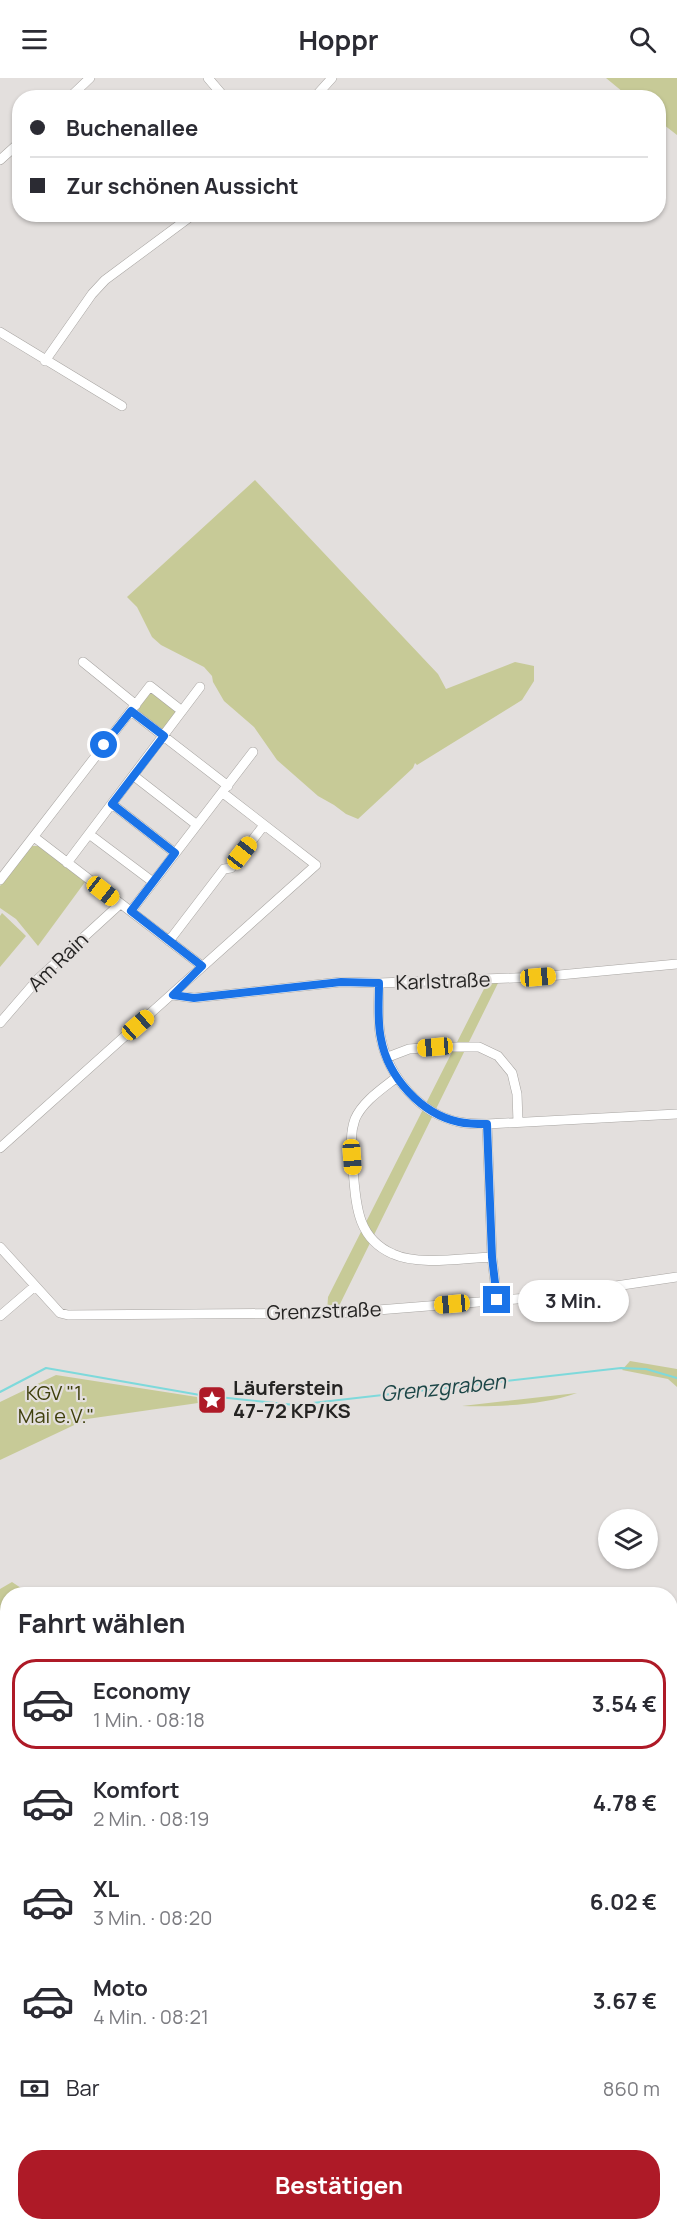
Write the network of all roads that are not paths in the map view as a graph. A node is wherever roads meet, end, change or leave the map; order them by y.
1 (90, 78) edge
2 (208, 78) edge
3 (332, 78) edge
4 (77, 90) edge
5 (218, 90) edge
6 (321, 90) edge
7 (12, 149) edge
8 (0, 160) edge
9 (183, 222) edge
10 (0, 332) edge
11 (45, 361) junction
12 (122, 406) dead end
13 (83, 662) dead end
14 (200, 687) dead end
15 (134, 708) junction
16 (182, 711) junction
17 (164, 736) junction
18 (253, 752) dead end
19 (134, 776) junction
20 (225, 789) junction
21 (112, 804) junction
22 (197, 825) junction
23 (264, 825) junction
24 (89, 834) junction
25 (34, 837) junction
26 (175, 853) junction
27 (67, 863) junction
28 (0, 880) edge
29 (153, 882) junction
30 (120, 904) junction
31 (131, 911) junction
32 (169, 941) junction
33 (677, 964) edge
34 (202, 966) junction
35 (379, 983) junction
36 (173, 995) junction
37 (0, 1023) edge
38 (388, 1057) junction
39 (397, 1077) junction
40 (677, 1114) edge
41 (518, 1122) junction
42 (487, 1124) junction
43 (0, 1148) edge
44 (0, 1246) edge
45 (492, 1257) junction
46 (677, 1277) edge
47 (35, 1286) junction
48 (497, 1300) junction
49 (0, 1316) edge

1 - 4 street
2 - 5 street
3 - 6 street
7 - 8 street
9 - 11 street
10 - 11 street
11 - 12 street
13 - 15 street
14 - 16 street
15 - 16 street
15 - 17 street
15 - 25 street
16 - 17 street
17 - 19 street
17 - 20 street
18 - 20 street
19 - 21 street
19 - 22 street
20 - 22 street
20 - 23 street
21 - 24 street
21 - 26 street
22 - 26 street
23 - 32 street
23 - 34 street
24 - 27 street
24 - 29 street
25 - 27 street
25 - 28 street
26 - 29 street
27 - 30 street
29 - 31 street
30 - 31 street
30 - 37 street, Am Rain
31 - 32 street
32 - 34 street
33 - 35 street, Karlstraße
34 - 36 street
35 - 36 street, Karlstraße
35 - 38 street
36 - 43 street
38 - 39 street
38 - 41 street
39 - 42 street
39 - 45 street
40 - 41 street
41 - 42 street
42 - 45 street
44 - 47 street, Grenzstraße
45 - 48 street
46 - 48 street, Grenzstraße
47 - 48 street, Grenzstraße
47 - 49 street

